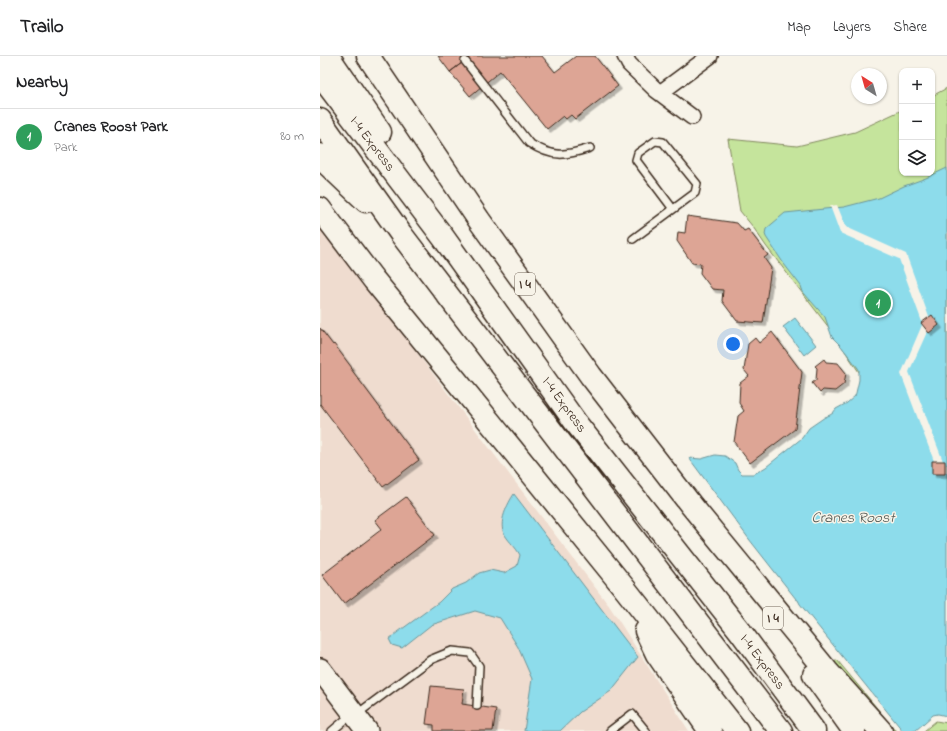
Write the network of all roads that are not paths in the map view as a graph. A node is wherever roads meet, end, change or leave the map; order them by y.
1 (328, 56) edge
2 (368, 56) edge
3 (625, 56) edge
4 (710, 56) edge
5 (465, 61) dead end
6 (320, 76) edge
7 (660, 93) junction
8 (692, 117) dead end
9 (320, 120) edge
10 (590, 148) dead end
11 (320, 155) edge
12 (320, 209) edge
13 (673, 209) junction
14 (401, 234) junction
15 (443, 237) junction
16 (633, 238) dead end
17 (691, 505) junction
18 (626, 590) junction
19 (320, 670) edge
20 (477, 706) dead end
21 (359, 720) edge
22 (332, 731) edge
23 (610, 731) edge
24 (646, 731) edge
25 (710, 731) edge
26 (737, 731) edge
27 (781, 731) edge
28 (814, 731) edge
29 (854, 731) edge
30 (881, 731) edge

1 - 15 highway
2 - 17 highway, I 4
3 - 7 street
4 - 7 street
5 - 10 lane
6 - 15 highway, I-4 Express
7 - 8 street
9 - 14 highway, I-4 Express
11 - 14 highway
12 - 18 highway
13 - 13 lane
13 - 16 lane
14 - 27 highway, I-4 Express
15 - 28 highway, I-4 Express
17 - 29 highway, I 4
17 - 30 highway
18 - 25 highway
18 - 26 highway
19 - 21 main road
20 - 21 lane
21 - 22 lane
23 - 24 lane

